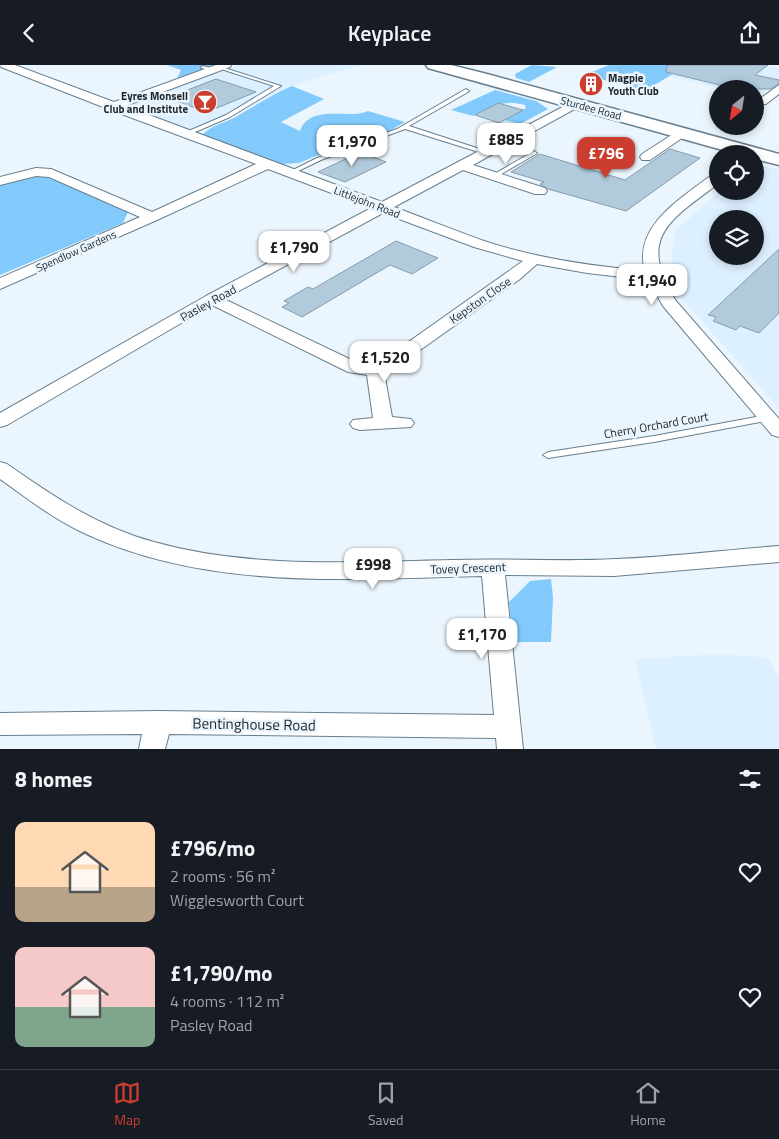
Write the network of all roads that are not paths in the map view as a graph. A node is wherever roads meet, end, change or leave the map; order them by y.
1 (5, 65) edge
2 (433, 65) edge
3 (215, 67) edge
4 (499, 69) dead end
5 (482, 77) junction
6 (779, 88) edge
7 (466, 91) dead end
8 (764, 100) edge
9 (576, 104) junction
10 (112, 107) junction
11 (406, 127) junction
12 (186, 133) junction
13 (681, 133) junction
14 (722, 145) edge
15 (487, 153) junction
16 (534, 153) dead end
17 (764, 156) edge
18 (646, 157) dead end
19 (779, 160) edge
20 (265, 165) junction
21 (464, 166) junction
22 (290, 173) junction
23 (494, 176) junction
24 (0, 181) edge
25 (709, 184) edge
26 (540, 191) dead end
27 (382, 208) junction
28 (152, 217) junction
29 (532, 260) junction
30 (653, 276) junction
31 (0, 284) edge
32 (212, 299) junction
33 (375, 370) junction
34 (767, 418) junction
35 (0, 421) edge
36 (384, 423) junction
37 (404, 423) dead end
38 (360, 424) dead end
39 (779, 431) edge
40 (548, 455) dead end
41 (0, 469) edge
42 (779, 554) edge
43 (493, 567) junction
44 (158, 722) junction
45 (0, 724) edge
46 (509, 738) edge
47 (152, 749) edge

1 - 10 street, Littlejohn Road
2 - 5 street, Sturdee Road
3 - 10 street
3 - 12 lane
4 - 5 street
5 - 9 street, Sturdee Road
6 - 8 street
7 - 11 lane
9 - 13 street, Sturdee Road
9 - 15 street, Pasley Road
10 - 12 street, Littlejohn Road
11 - 15 lane
11 - 22 lane
12 - 20 street, Littlejohn Road
13 - 14 street, Sturdee Road
13 - 18 street
15 - 21 street, Pasley Road
16 - 23 lane
17 - 19 street, Sturdee Road
20 - 22 street, Littlejohn Road
20 - 28 street, Spendlow Gardens
21 - 23 street
21 - 27 street, Pasley Road
22 - 27 street, Littlejohn Road
23 - 26 street
24 - 28 street
25 - 30 street
27 - 29 street, Littlejohn Road
27 - 32 street, Pasley Road
28 - 31 street, Spendlow Gardens
29 - 30 street, Littlejohn Road
29 - 33 street, Kepston Close
30 - 34 street
32 - 33 street
32 - 35 street, Pasley Road
33 - 36 street
34 - 39 street
34 - 40 lane, Cherry Orchard Court
36 - 37 street
36 - 38 street
41 - 43 street, Tovey Crescent
42 - 43 street, Tovey Crescent
43 - 46 street
44 - 45 street, Bentinghouse Road
44 - 46 street, Bentinghouse Road
44 - 47 street

